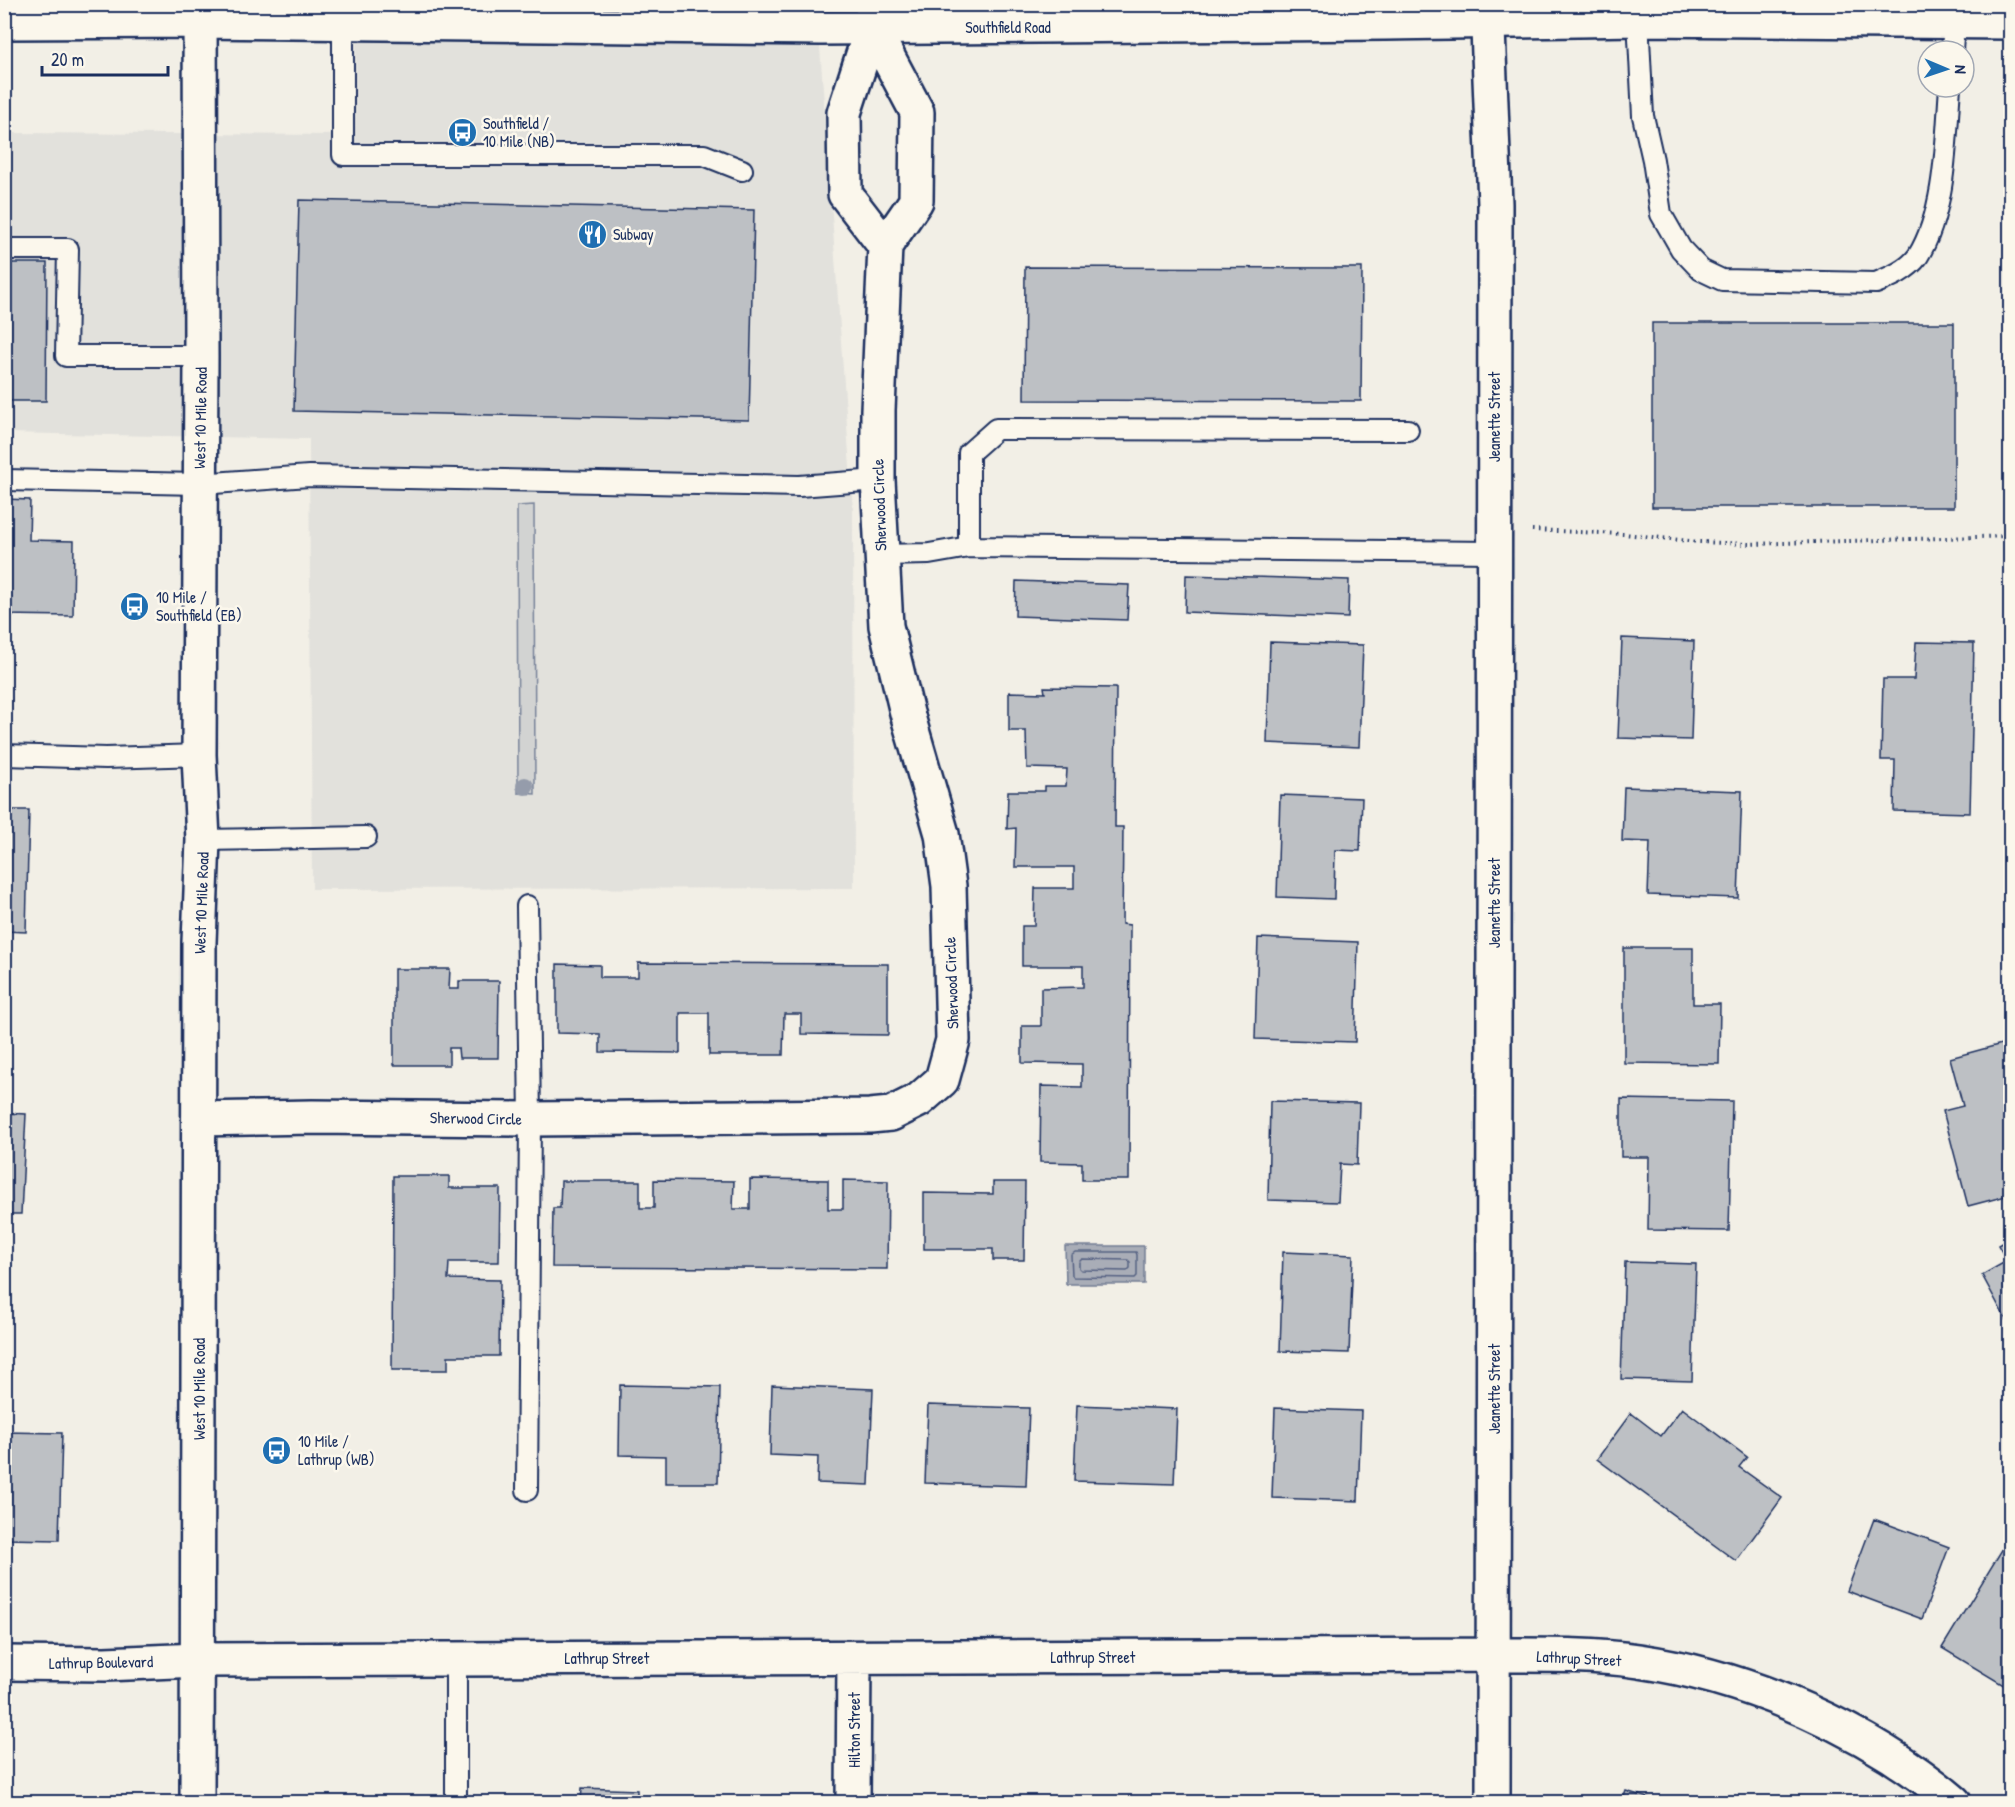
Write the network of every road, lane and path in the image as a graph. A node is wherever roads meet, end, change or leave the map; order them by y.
1 (200, 13) edge
2 (1487, 13) edge
3 (1354, 14) edge
4 (1865, 14) edge
5 (619, 15) edge
6 (812, 16) edge
7 (872, 16) edge
8 (991, 16) edge
9 (2002, 16) edge
10 (1638, 19) junction
11 (4, 22) edge
12 (343, 23) junction
13 (1953, 37) edge
14 (1949, 99) edge
15 (742, 170) dead end
16 (885, 246) junction
17 (4, 249) edge
18 (201, 356) junction
19 (1408, 430) dead end
20 (4, 480) edge
21 (878, 480) junction
22 (200, 484) junction
23 (1531, 530) dead end
24 (2010, 536) edge
25 (969, 547) junction
26 (1494, 552) junction
27 (881, 555) junction
28 (4, 755) edge
29 (199, 755) junction
30 (366, 837) dead end
31 (203, 840) junction
32 (527, 906) dead end
33 (199, 1119) junction
34 (530, 1119) junction
35 (527, 1490) dead end
36 (1494, 1655) junction
37 (854, 1658) junction
38 (456, 1659) junction
39 (198, 1660) junction
40 (4, 1663) edge
41 (197, 1803) edge
42 (456, 1803) edge
43 (854, 1803) edge
44 (1493, 1803) edge
45 (1954, 1803) edge

1 - 11 street, Southfield Road
1 - 12 street, Southfield Road
1 - 18 street, West 10 Mile Road
2 - 3 street, Southfield Road
2 - 10 street, Southfield Road
2 - 26 street, Jeanette Street
3 - 8 street, Southfield Road
4 - 10 street, Southfield Road
4 - 13 street, Southfield Road
5 - 6 street, Southfield Road
5 - 12 street, Southfield Road
6 - 7 street, Southfield Road
7 - 8 street, Southfield Road
7 - 16 street
7 - 16 street
9 - 13 street, Southfield Road
10 - 14 lane
12 - 15 lane
16 - 21 street, Sherwood Circle
17 - 18 lane
18 - 22 street, West 10 Mile Road
19 - 25 lane
20 - 22 lane
21 - 22 lane
21 - 27 street, Sherwood Circle
22 - 29 street, West 10 Mile Road
23 - 24 path
25 - 26 lane
25 - 27 lane
26 - 36 street, Jeanette Street
27 - 34 street, Sherwood Circle
28 - 29 lane
29 - 31 street, West 10 Mile Road
30 - 31 lane
31 - 33 street, West 10 Mile Road
32 - 34 lane
33 - 34 street, Sherwood Circle
33 - 39 street, West 10 Mile Road
34 - 35 lane
36 - 37 street, Lathrup Street
36 - 44 street, Jeanette Street
36 - 45 street, Lathrup Street
37 - 38 street, Lathrup Street
37 - 43 street, Hilton Street
38 - 39 street, Lathrup Street
38 - 42 lane
39 - 40 street, Lathrup Boulevard
39 - 41 street, West 10 Mile Road

